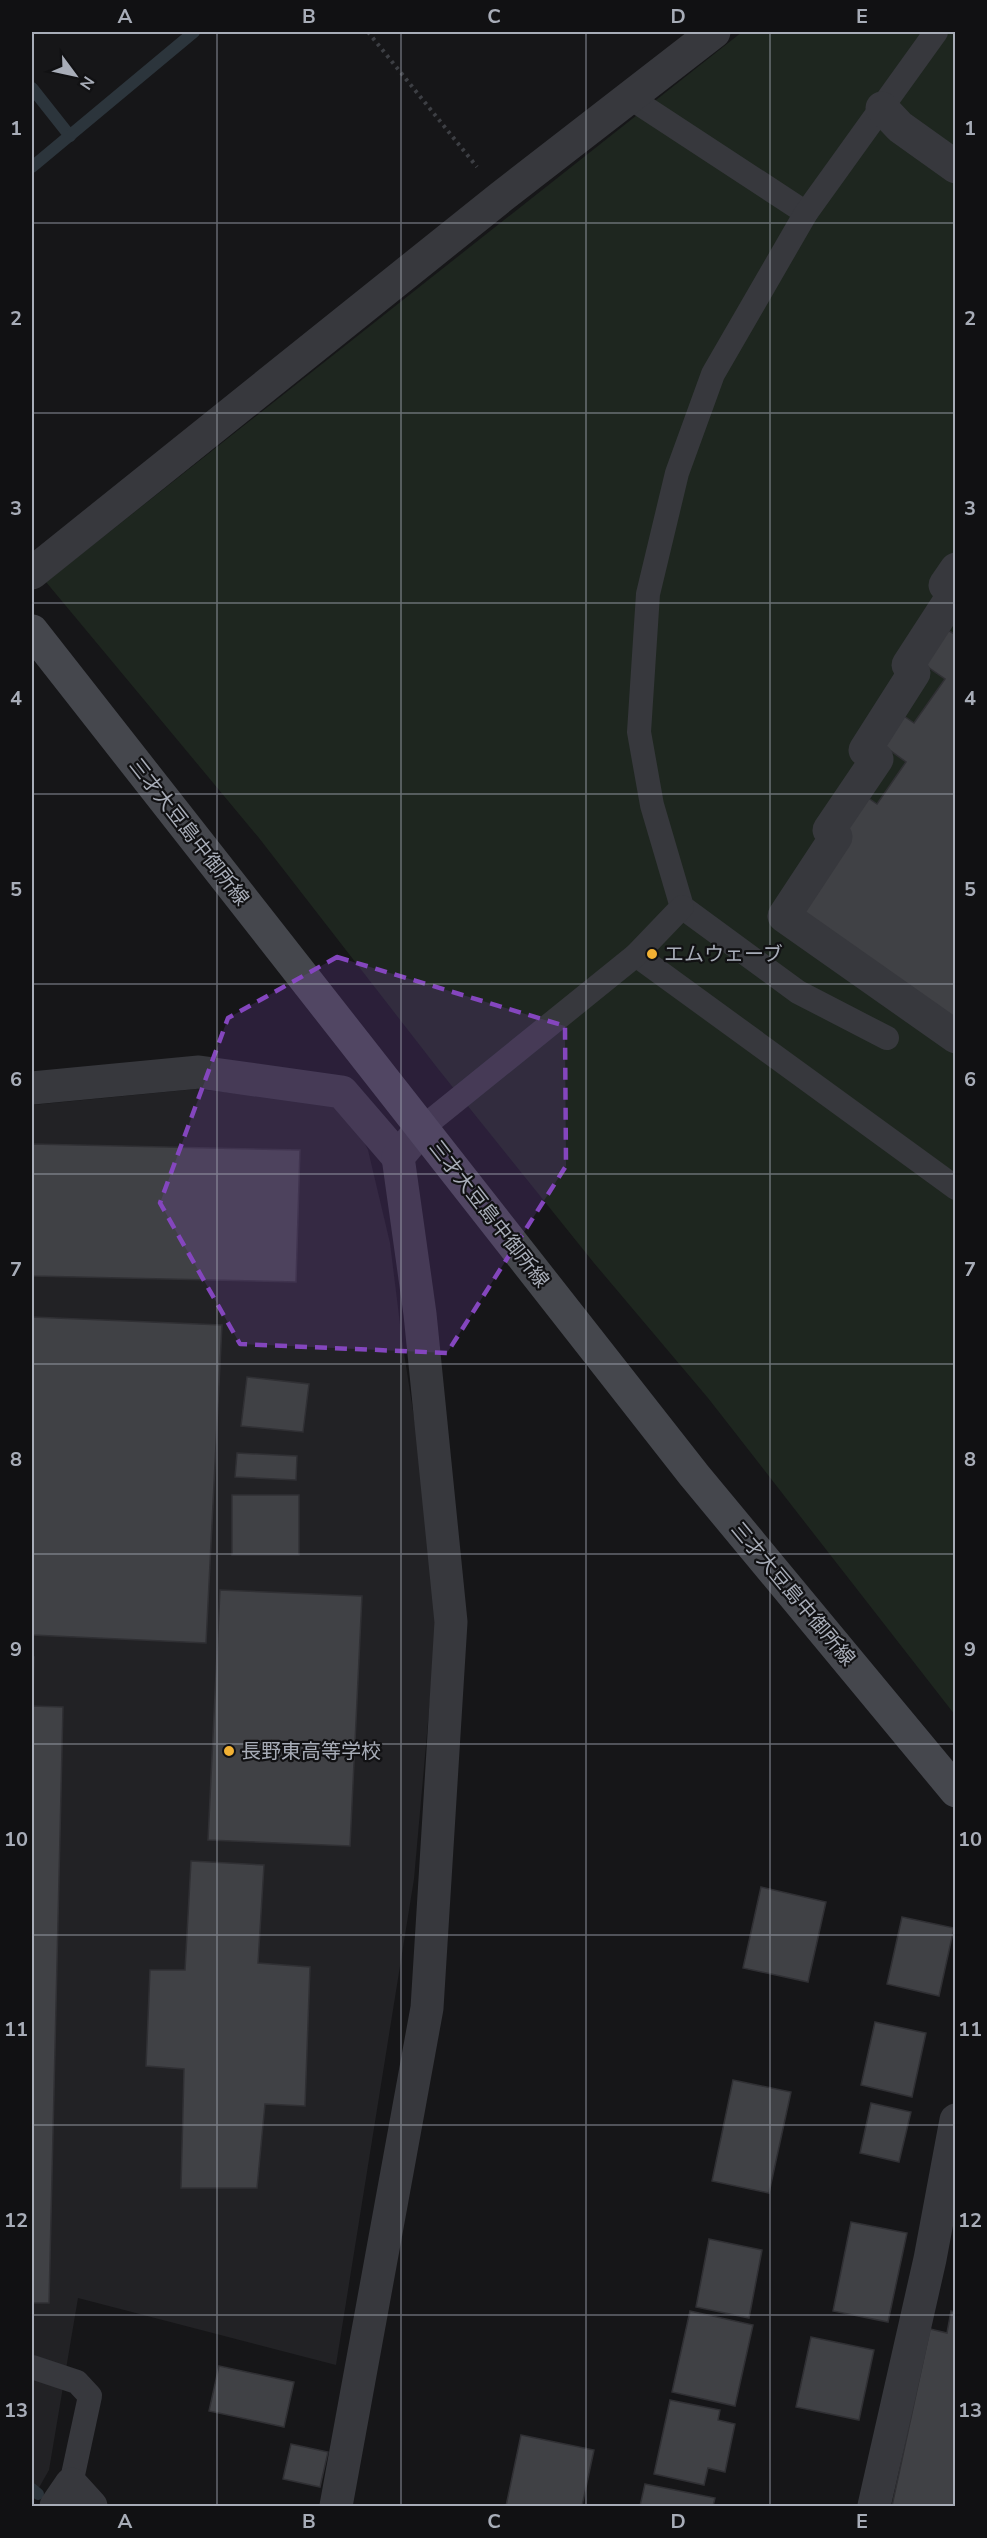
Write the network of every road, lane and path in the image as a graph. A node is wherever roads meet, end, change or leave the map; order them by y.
1 (368, 32) edge
2 (714, 32) edge
3 (936, 32) edge
4 (629, 97) junction
5 (882, 108) junction
6 (956, 167) edge
7 (501, 197) junction
8 (806, 213) junction
9 (956, 569) edge
10 (32, 573) edge
11 (32, 631) edge
12 (682, 907) junction
13 (636, 955) junction
14 (956, 1037) edge
15 (887, 1038) dead end
16 (32, 1088) edge
17 (422, 1128) junction
18 (398, 1157) junction
19 (956, 1188) edge
20 (956, 1791) edge
21 (956, 2120) edge
22 (32, 2367) edge
23 (73, 2499) edge
24 (336, 2506) edge
25 (874, 2506) edge

1 - 7 path
2 - 4 street
3 - 5 lane
4 - 7 street
4 - 8 lane
5 - 6 street
5 - 8 lane
7 - 10 street
8 - 12 lane
9 - 14 street
11 - 17 main road, 三才大豆島中御所線
12 - 13 lane
12 - 15 lane
13 - 17 lane
13 - 19 lane
16 - 18 street
17 - 18 street
17 - 20 main road, 三才大豆島中御所線
18 - 24 street
21 - 25 street
22 - 23 lane

